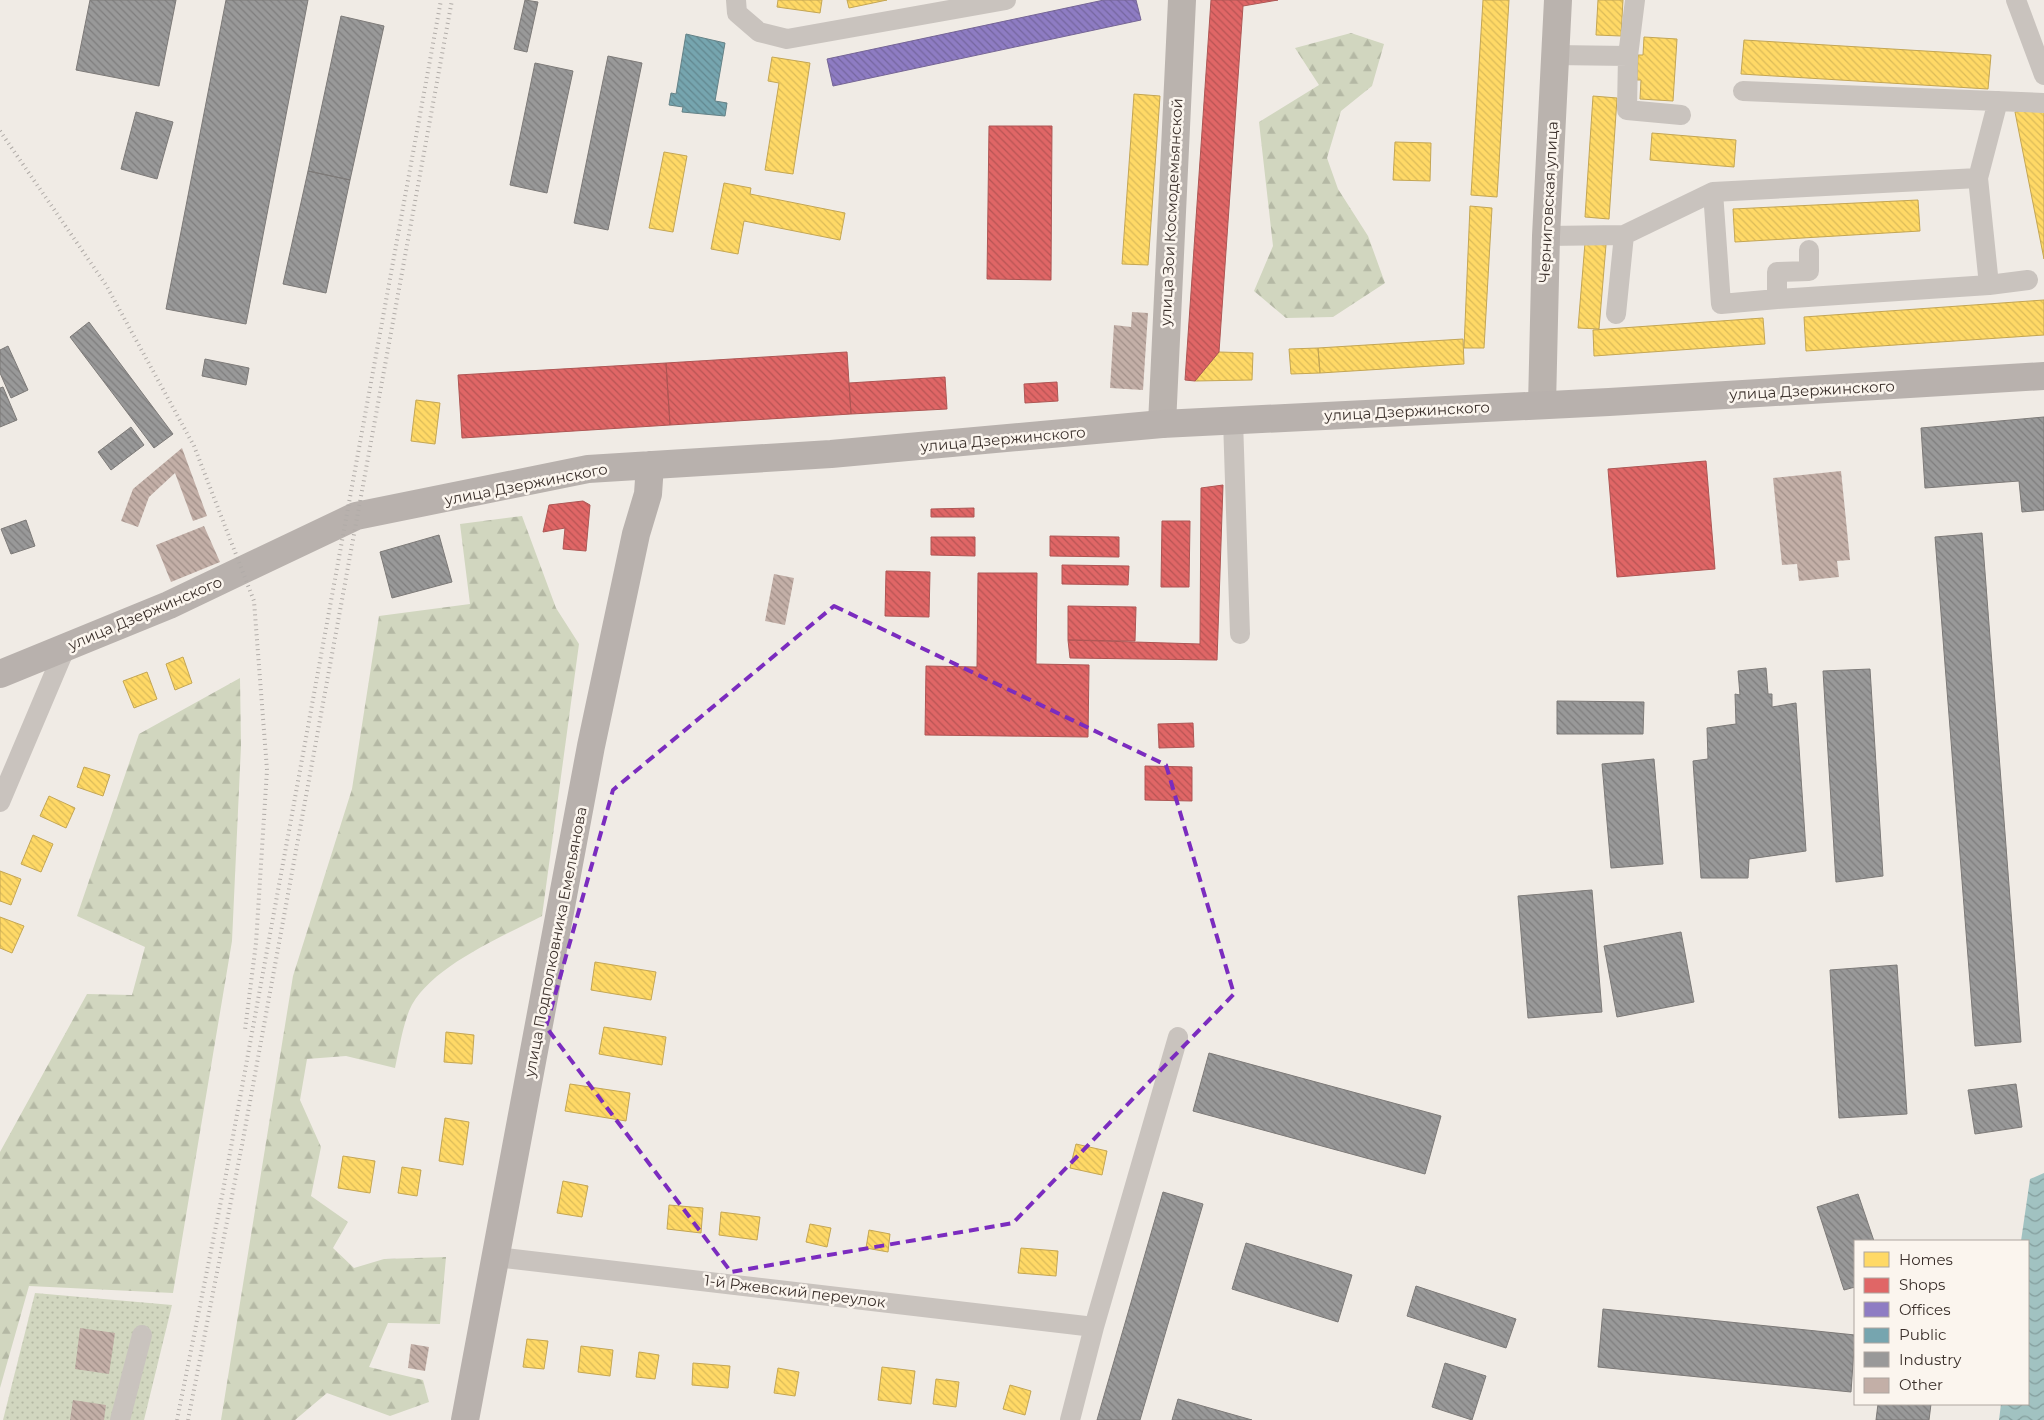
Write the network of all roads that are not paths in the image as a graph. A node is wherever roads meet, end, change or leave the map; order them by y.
1 (736, 0) edge
2 (1006, 0) edge
3 (1182, 0) edge
4 (1558, 0) edge
5 (1635, 0) edge
6 (2016, 0) edge
7 (1555, 55) junction
8 (1628, 56) junction
9 (2044, 75) edge
10 (1743, 92) dead end
11 (1998, 101) junction
12 (2044, 103) edge
13 (1680, 114) dead end
14 (1978, 178) junction
15 (1714, 192) junction
16 (1624, 235) junction
17 (1546, 236) junction
18 (1809, 250) dead end
19 (2028, 280) dead end
20 (1989, 285) junction
21 (1776, 300) junction
22 (1616, 314) dead end
23 (2044, 376) edge
24 (1542, 404) junction
25 (1233, 420) junction
26 (1162, 424) junction
27 (650, 465) junction
28 (1240, 634) dead end
29 (68, 645) junction
30 (0, 674) edge
31 (0, 802) edge
32 (1178, 1037) dead end
33 (496, 1257) junction
34 (1094, 1326) junction
35 (142, 1335) dead end
36 (120, 1420) edge
37 (465, 1420) edge
38 (1070, 1420) edge

1 - 2 street
3 - 26 main road, улица Зои Космодемьянской
4 - 7 main road, Черниговская улица
5 - 8 street
6 - 9 street
7 - 8 street
7 - 17 main road, Черниговская улица
8 - 13 street
10 - 11 street
11 - 12 street
11 - 14 street
14 - 15 street
14 - 20 street
15 - 16 street
15 - 21 street
16 - 17 street
16 - 22 street
17 - 24 main road, Черниговская улица
18 - 21 street
19 - 20 street
20 - 21 street
23 - 24 main road, улица Дзержинского
24 - 25 main road, улица Дзержинского
25 - 26 main road, улица Дзержинского
25 - 28 street
26 - 27 main road, улица Дзержинского
27 - 29 main road, улица Дзержинского
27 - 33 main road, улица Подполковника Емельянова
29 - 30 main road, улица Дзержинского
29 - 31 street
32 - 34 street
33 - 34 street, 1-й Ржевский переулок
33 - 37 main road, улица Подполковника Емельянова
34 - 38 street
35 - 36 street

